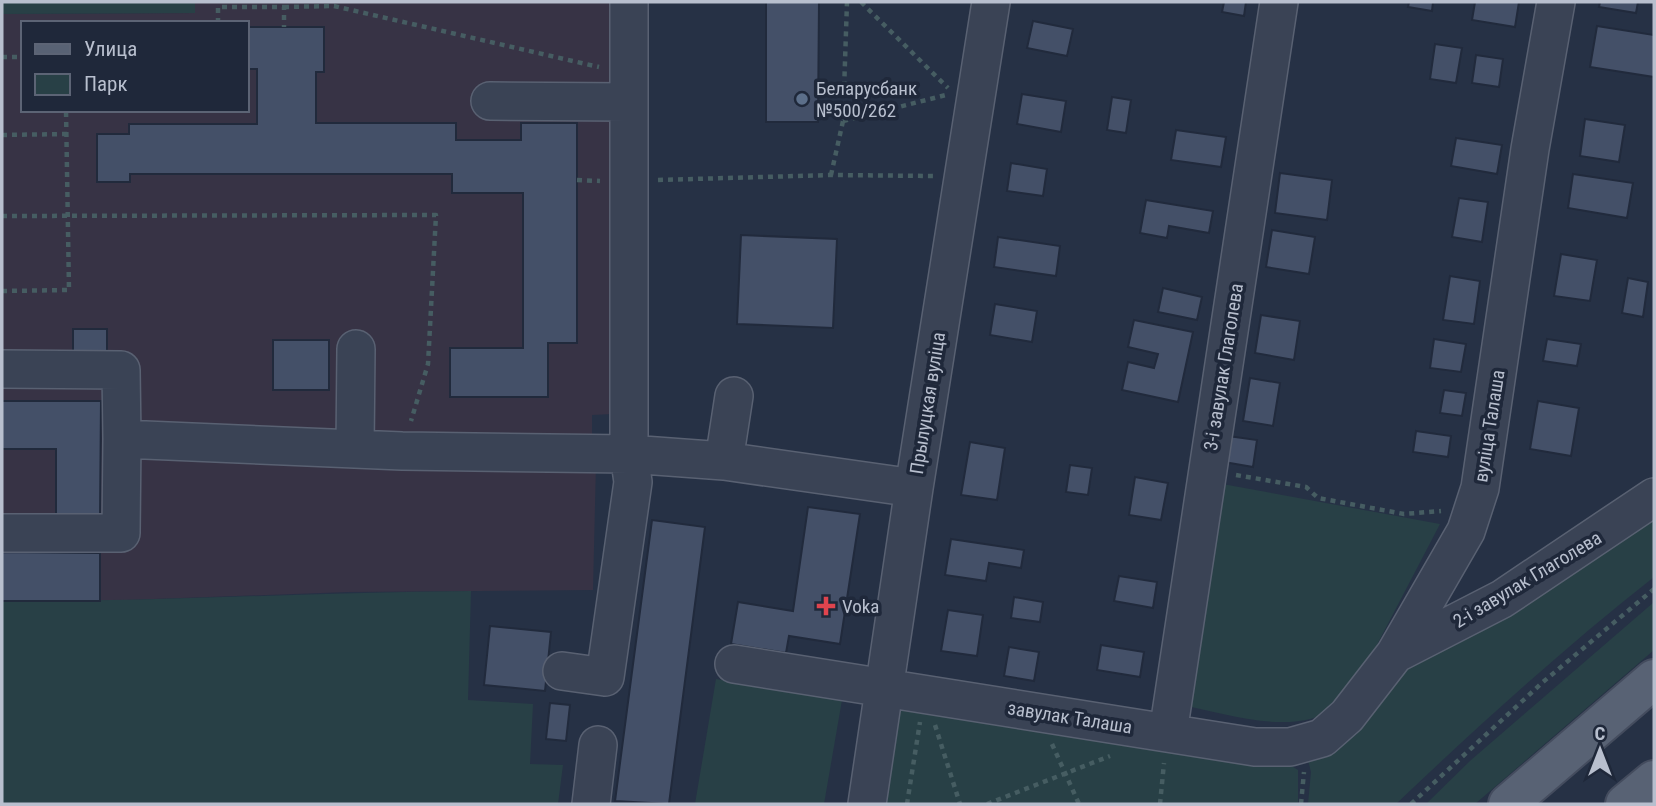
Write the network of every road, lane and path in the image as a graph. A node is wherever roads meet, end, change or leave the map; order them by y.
1 (629, 2) edge
2 (847, 2) edge
3 (861, 2) edge
4 (991, 2) edge
5 (1279, 2) edge
6 (1556, 2) edge
7 (284, 7) junction
8 (218, 21) edge
9 (284, 27) dead end
10 (2, 57) edge
11 (21, 57) edge
12 (628, 88) junction
13 (490, 101) dead end
14 (66, 112) edge
15 (843, 121) junction
16 (67, 134) junction
17 (2, 135) edge
18 (831, 175) junction
19 (964, 176) junction
20 (577, 180) dead end
21 (629, 181) junction
22 (68, 215) junction
23 (2, 216) edge
24 (2, 291) edge
25 (356, 349) dead end
26 (2, 369) edge
27 (734, 396) dead end
28 (122, 439) junction
29 (355, 449) junction
30 (402, 451) junction
31 (629, 454) junction
32 (724, 461) junction
33 (1208, 470) junction
34 (914, 488) junction
35 (1654, 497) edge
36 (1473, 508) junction
37 (2, 533) edge
38 (1654, 589) edge
39 (1395, 654) junction
40 (734, 664) dead end
41 (562, 671) dead end
42 (1654, 678) edge
43 (885, 689) junction
44 (925, 694) junction
45 (1037, 712) junction
46 (1168, 733) junction
47 (598, 745) dead end
48 (1255, 747) joint
49 (1117, 753) dead end
50 (1066, 773) junction
51 (1654, 780) edge
52 (591, 804) edge
53 (867, 804) edge
54 (907, 804) edge
55 (960, 804) edge
56 (988, 804) edge
57 (1079, 804) edge
58 (1160, 804) edge
59 (1411, 804) edge
60 (1508, 804) edge
61 (1625, 804) edge

1 - 12 street
2 - 15 path
3 - 15 path
4 - 19 street, Прылуцкая вуліца
5 - 33 street, 3-і завулак Глаголева
6 - 36 street, вуліца Талаша
7 - 8 path
7 - 9 path
7 - 12 path
10 - 11 path
12 - 13 street
12 - 21 street
14 - 16 path
15 - 18 path
16 - 17 path
16 - 22 path
18 - 19 path
18 - 21 path
19 - 34 street, Прылуцкая вуліца
20 - 21 path
21 - 31 street
22 - 23 path
22 - 24 path
22 - 30 path
25 - 29 street
26 - 28 street
27 - 32 street
28 - 29 street
28 - 37 street
29 - 30 street
30 - 31 street
31 - 32 street
31 - 41 street
32 - 34 street
33 - 36 path
33 - 46 street, 3-і завулак Глаголева
34 - 43 street, Прылуцкая вуліца
35 - 39 street, 2-і завулак Глаголева
36 - 39 street, вуліца Талаша
38 - 59 path
39 - 48 street, вуліца Талаша
40 - 43 street, завулак Талаша
42 - 60 main road
43 - 44 street, завулак Талаша
43 - 53 street, Прылуцкая вуліца
44 - 45 street, завулак Талаша
44 - 54 path
44 - 55 path
45 - 46 street, завулак Талаша
45 - 50 path
46 - 48 street, завулак Талаша
46 - 58 path
47 - 52 street
49 - 50 path
50 - 56 path
50 - 57 path
51 - 61 main road

